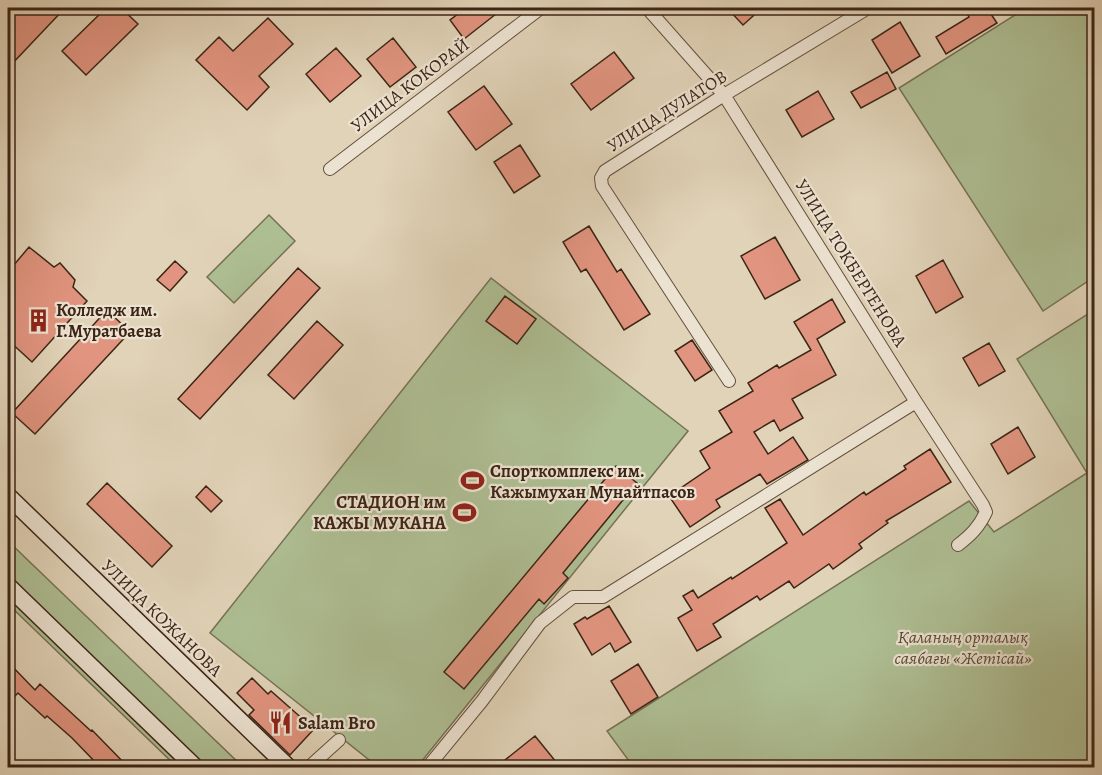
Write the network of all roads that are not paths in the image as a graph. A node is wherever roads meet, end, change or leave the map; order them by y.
1 (541, 8) edge
2 (647, 8) edge
3 (868, 8) edge
4 (724, 95) junction
5 (330, 169) dead end
6 (729, 381) dead end
7 (916, 402) junction
8 (8, 496) edge
9 (958, 545) dead end
10 (8, 586) edge
11 (339, 740) dead end
12 (196, 768) edge
13 (289, 768) edge
14 (308, 768) edge
15 (427, 768) edge

1 - 5 street, УЛИЦА КОКОРАЙ
2 - 4 street, УЛИЦА ТОКБЕРГЕНОВА
3 - 4 street, УЛИЦА ДУЛАТОВ
4 - 6 street, УЛИЦА ДУЛАТОВ
4 - 7 street, УЛИЦА ТОКБЕРГЕНОВА
7 - 9 street, УЛИЦА ТОКБЕРГЕНОВА
7 - 15 street
8 - 13 street, УЛИЦА КОЖАНОВА
10 - 12 street
11 - 14 street

